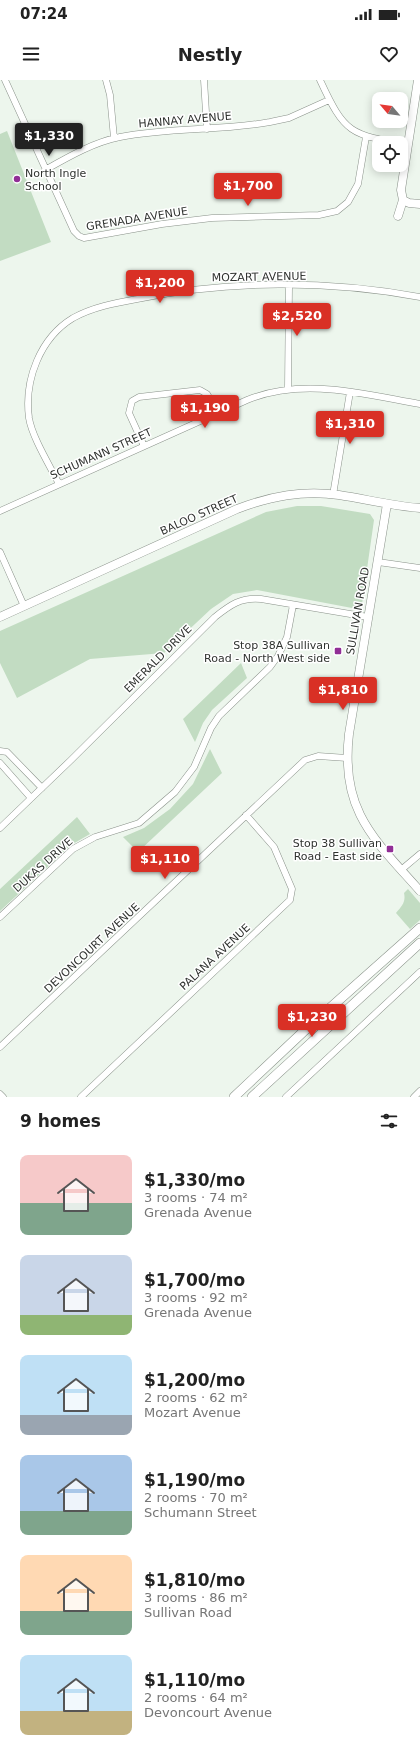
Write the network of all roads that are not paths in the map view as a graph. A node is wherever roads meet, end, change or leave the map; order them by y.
1 (5, 80) edge
2 (106, 80) edge
3 (204, 80) edge
4 (320, 80) edge
5 (418, 80) edge
6 (329, 100) junction
7 (207, 129) junction
8 (366, 137) junction
9 (114, 138) junction
10 (372, 138) edge
11 (408, 144) edge
12 (45, 170) junction
13 (404, 172) edge
14 (403, 200) junction
15 (420, 204) edge
16 (398, 216) dead end
17 (289, 286) junction
18 (420, 297) edge
19 (288, 388) junction
20 (350, 392) junction
21 (420, 404) edge
22 (218, 413) junction
23 (144, 446) junction
24 (59, 484) junction
25 (333, 495) junction
26 (387, 504) junction
27 (420, 508) edge
28 (0, 511) edge
29 (0, 552) edge
30 (378, 562) junction
31 (420, 568) edge
32 (292, 605) junction
33 (24, 606) junction
34 (0, 617) edge
35 (368, 617) junction
36 (0, 751) edge
37 (347, 758) junction
38 (0, 763) edge
39 (42, 788) junction
40 (31, 798) junction
41 (246, 816) junction
42 (0, 828) edge
43 (420, 854) edge
44 (401, 870) junction
45 (420, 891) edge
46 (0, 917) edge
47 (420, 928) edge
48 (420, 943) edge
49 (420, 972) edge
50 (0, 1048) edge
51 (420, 1092) edge
52 (0, 1094) edge
53 (3, 1097) edge
54 (82, 1097) edge
55 (234, 1097) edge
56 (252, 1097) edge
57 (286, 1097) edge
58 (414, 1097) edge

1 - 12 street, GRENADA AVENUE
2 - 9 street
3 - 7 street
4 - 6 street
5 - 11 street
6 - 7 street, HANNAY AVENUE
6 - 8 street
7 - 9 street, HANNAY AVENUE
8 - 10 street
8 - 12 street, GRENADA AVENUE
9 - 12 street, HANNAY AVENUE
13 - 14 street
14 - 15 street
14 - 16 street
17 - 18 street, MOZART AVENUE
17 - 19 street
17 - 24 street, MOZART AVENUE
19 - 20 street, SCHUMANN STREET
19 - 22 street, SCHUMANN STREET
20 - 21 street, SCHUMANN STREET
20 - 25 street
22 - 23 street, SCHUMANN STREET
22 - 23 street
23 - 24 street, SCHUMANN STREET
24 - 28 street, SCHUMANN STREET
25 - 26 street, BALOO STREET
25 - 33 street, BALOO STREET
26 - 27 street, BALOO STREET
26 - 30 street, SULLIVAN ROAD
29 - 33 street
30 - 31 street
30 - 35 street, SULLIVAN ROAD
32 - 35 street, EMERALD DRIVE
32 - 39 street, EMERALD DRIVE
32 - 46 street, DUKAS DRIVE
33 - 34 street, BALOO STREET
35 - 37 street, SULLIVAN ROAD
36 - 39 street
37 - 41 street, DEVONCOURT AVENUE
37 - 44 street, SULLIVAN ROAD
38 - 40 street
39 - 40 street, EMERALD DRIVE
40 - 42 street, EMERALD DRIVE
41 - 50 street, DEVONCOURT AVENUE
41 - 54 street, PALANA AVENUE
43 - 44 street
44 - 45 street, SULLIVAN ROAD
47 - 55 main road
48 - 56 main road
49 - 57 street
51 - 58 street
52 - 53 street

